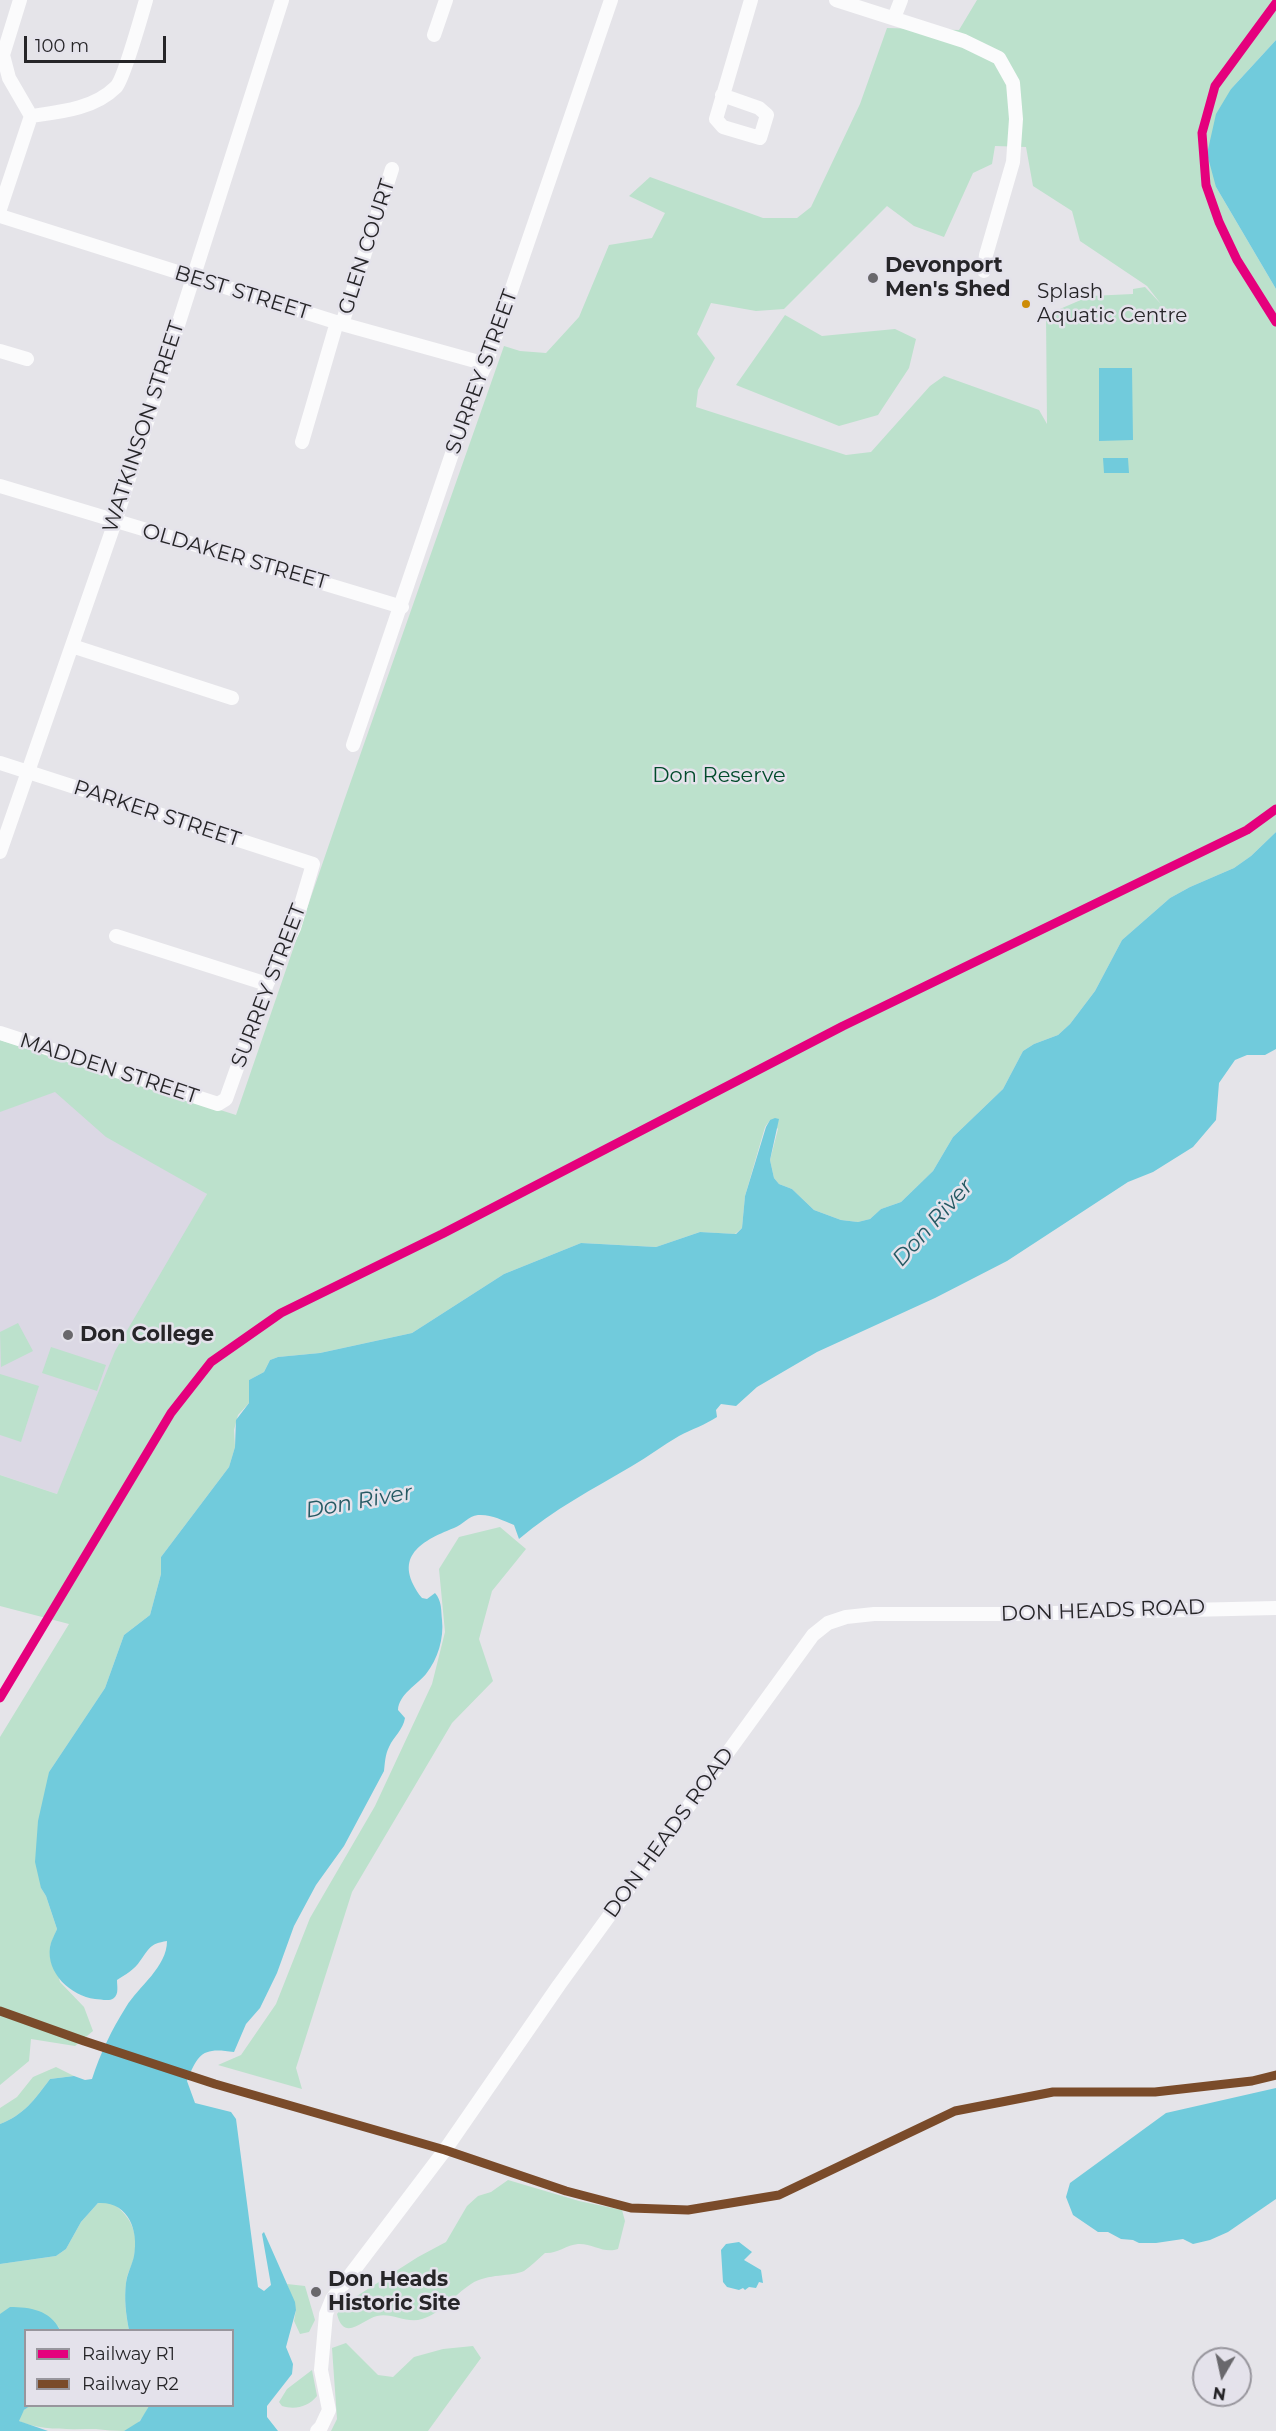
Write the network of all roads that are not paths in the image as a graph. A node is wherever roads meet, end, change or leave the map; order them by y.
1 (20, 0) edge
2 (146, 0) edge
3 (282, 0) edge
4 (446, 0) edge
5 (611, 0) edge
6 (751, 0) edge
7 (836, 0) edge
8 (901, 0) edge
9 (894, 18) junction
10 (434, 35) dead end
11 (722, 95) dead end
12 (30, 116) junction
13 (393, 169) dead end
14 (0, 209) edge
15 (0, 216) edge
16 (984, 271) dead end
17 (192, 278) junction
18 (340, 323) junction
19 (0, 351) edge
20 (27, 359) dead end
21 (486, 364) junction
22 (302, 442) dead end
23 (0, 486) edge
24 (115, 522) junction
25 (402, 607) junction
26 (72, 646) junction
27 (232, 698) dead end
28 (353, 745) dead end
29 (0, 763) edge
30 (27, 772) junction
31 (0, 852) edge
32 (314, 864) joint
33 (116, 936) dead end
34 (267, 984) junction
35 (0, 1033) edge
36 (218, 1104) joint
37 (1276, 1608) edge
38 (316, 2431) edge

1 - 12 street
2 - 12 street
3 - 17 street, WATKINSON STREET
4 - 10 street
5 - 21 street, SURREY STREET
6 - 11 street
7 - 9 street
8 - 9 street
9 - 16 street
12 - 14 street
13 - 18 street, GLEN COURT
15 - 17 street, BEST STREET
17 - 18 street, BEST STREET
17 - 24 street, WATKINSON STREET
18 - 21 street, BEST STREET
18 - 22 street, GLEN COURT
19 - 20 street
21 - 25 street, SURREY STREET
23 - 24 street, OLDAKER STREET
24 - 25 street, OLDAKER STREET
24 - 26 street, WATKINSON STREET
25 - 28 street, SURREY STREET
26 - 27 street
26 - 30 street, WATKINSON STREET
29 - 30 street, PARKER STREET
30 - 31 street, WATKINSON STREET
30 - 32 street, PARKER STREET
32 - 34 street, SURREY STREET
33 - 34 street
34 - 36 street, SURREY STREET
35 - 36 street, MADDEN STREET
37 - 38 street, DON HEADS ROAD

